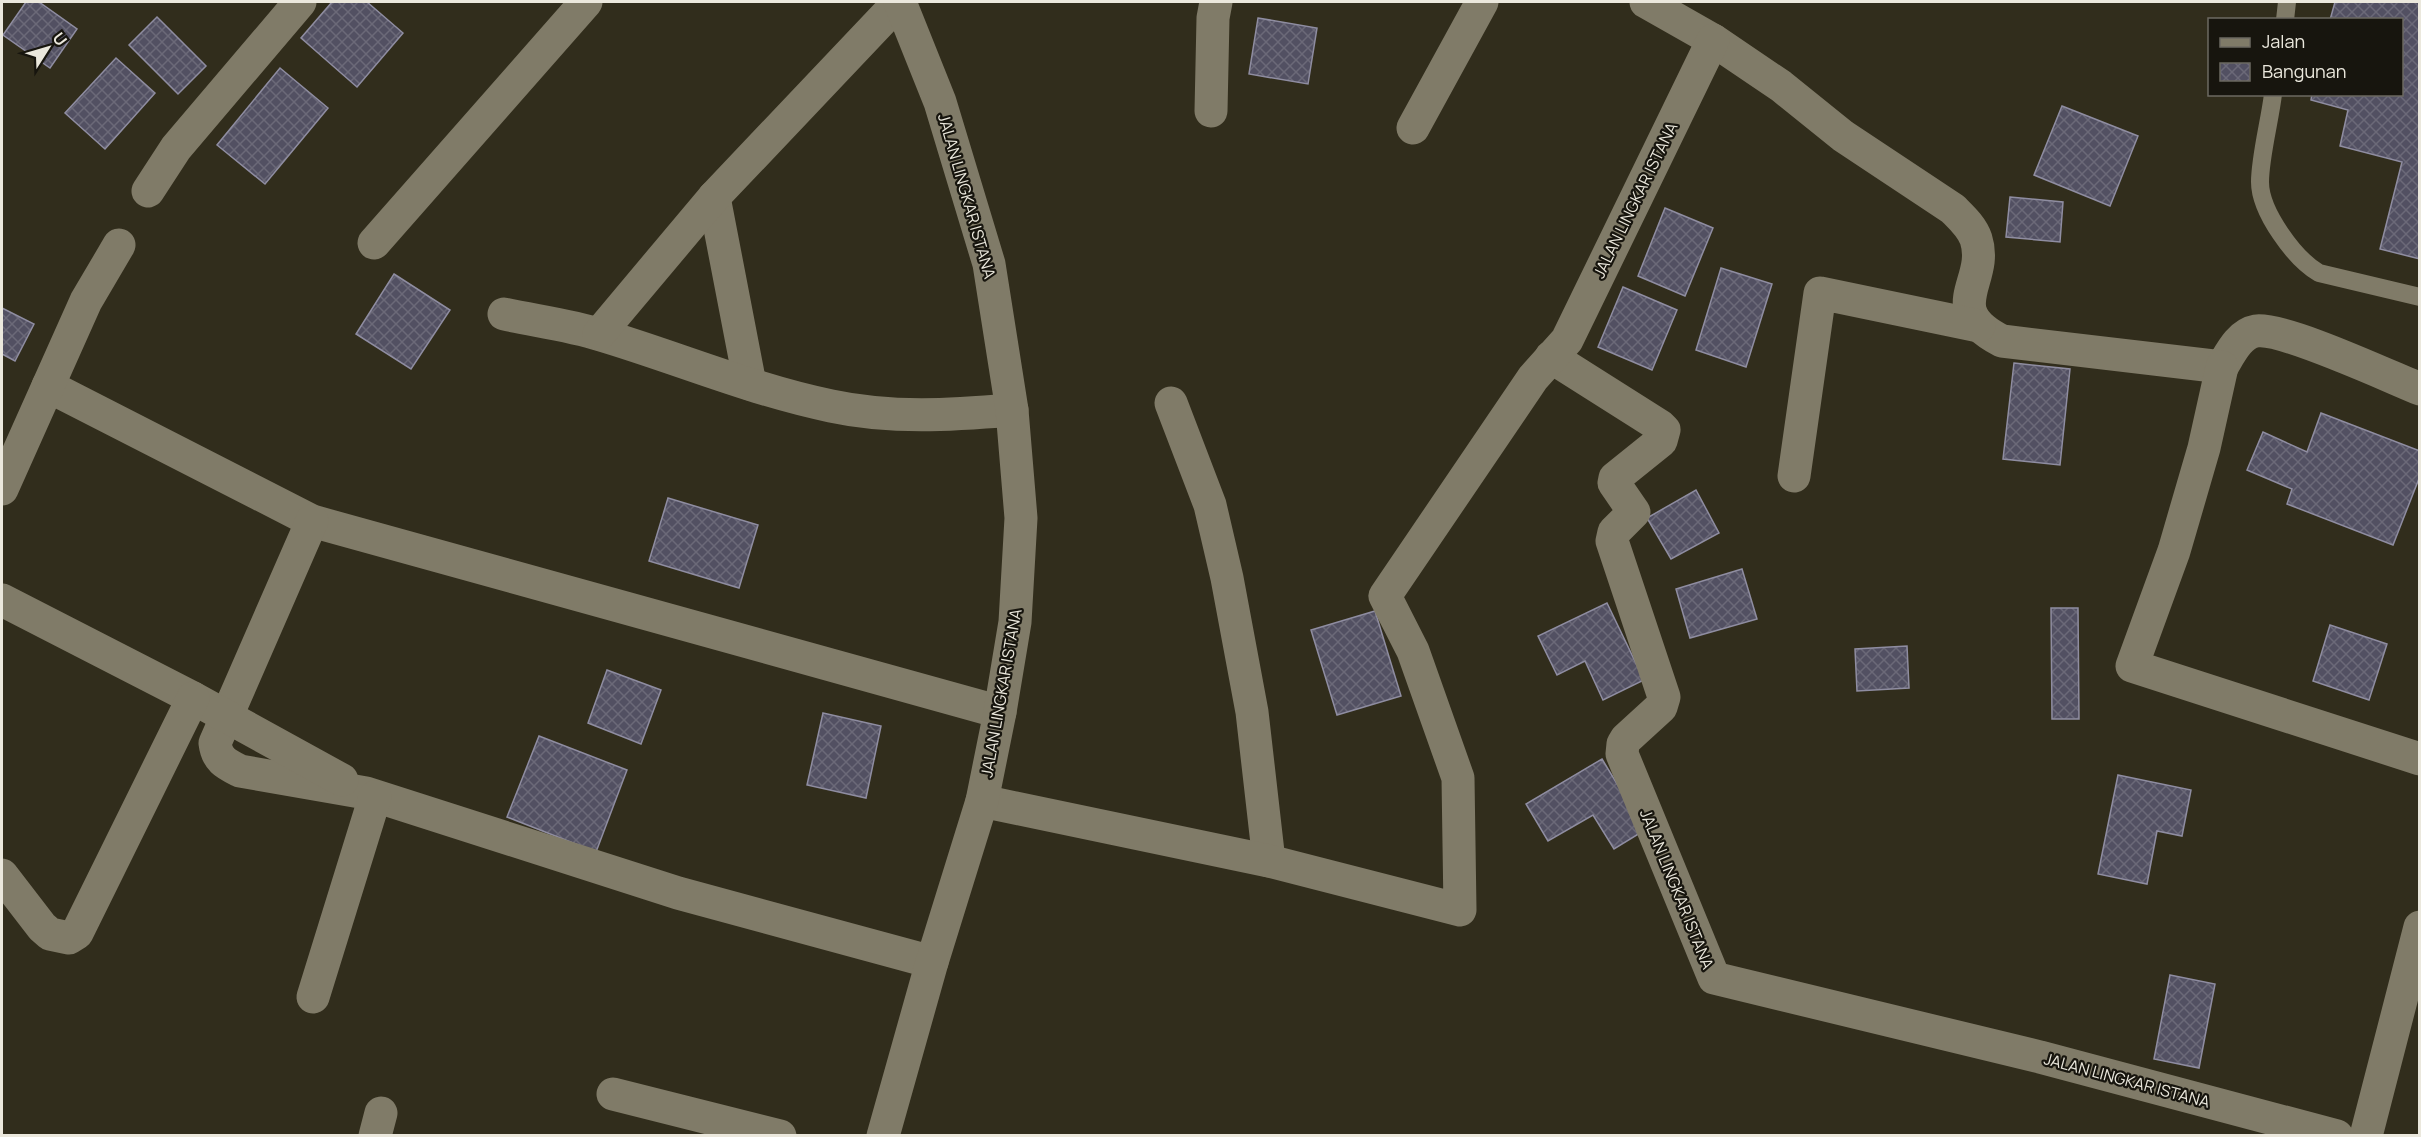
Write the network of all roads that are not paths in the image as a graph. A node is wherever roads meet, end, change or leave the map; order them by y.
1 (300, 2) edge
2 (586, 2) edge
3 (899, 2) edge
4 (1216, 2) edge
5 (1482, 2) edge
6 (1646, 2) edge
7 (2287, 2) edge
8 (2285, 18) edge
9 (1713, 40) junction
10 (2273, 96) edge
11 (1210, 111) dead end
12 (1413, 128) dead end
13 (148, 191) dead end
14 (714, 197) junction
15 (374, 243) dead end
16 (119, 245) dead end
17 (2420, 297) edge
18 (504, 314) dead end
19 (1979, 326) junction
20 (599, 334) junction
21 (2222, 367) junction
22 (1542, 368) junction
23 (750, 384) junction
24 (48, 386) junction
25 (2420, 389) edge
26 (1171, 403) dead end
27 (1012, 410) junction
28 (1794, 476) dead end
29 (2, 489) edge
30 (312, 521) junction
31 (2, 600) edge
32 (192, 698) junction
33 (1000, 712) junction
34 (226, 717) junction
35 (2420, 759) edge
36 (370, 795) junction
37 (982, 801) junction
38 (1269, 861) junction
39 (2, 875) edge
40 (2420, 927) edge
41 (932, 962) junction
42 (313, 997) dead end
43 (613, 1094) dead end
44 (780, 1136) edge
45 (883, 1136) edge
46 (2337, 1136) edge
47 (2366, 1136) edge

1 - 13 street
2 - 15 street
3 - 14 street
3 - 27 street, JALAN LINGKAR ISTANA
4 - 11 street
5 - 12 street
6 - 9 street
7 - 8 lane
9 - 19 street
9 - 22 street, JALAN LINGKAR ISTANA
10 - 17 lane
14 - 20 street
14 - 23 street
16 - 24 street
18 - 20 street
19 - 21 street
19 - 28 street
20 - 23 street
21 - 25 street
21 - 35 street
22 - 38 street
22 - 46 street, JALAN LINGKAR ISTANA
23 - 27 street
24 - 29 street
24 - 30 street
26 - 38 street
27 - 33 street, JALAN LINGKAR ISTANA
30 - 33 street
30 - 34 street
31 - 32 street
32 - 34 street
32 - 39 street
33 - 37 street, JALAN LINGKAR ISTANA
34 - 36 street
36 - 41 street
36 - 42 street
37 - 38 street
37 - 41 street, JALAN LINGKAR ISTANA
40 - 47 street
41 - 45 street, JALAN LINGKAR ISTANA
43 - 44 street

